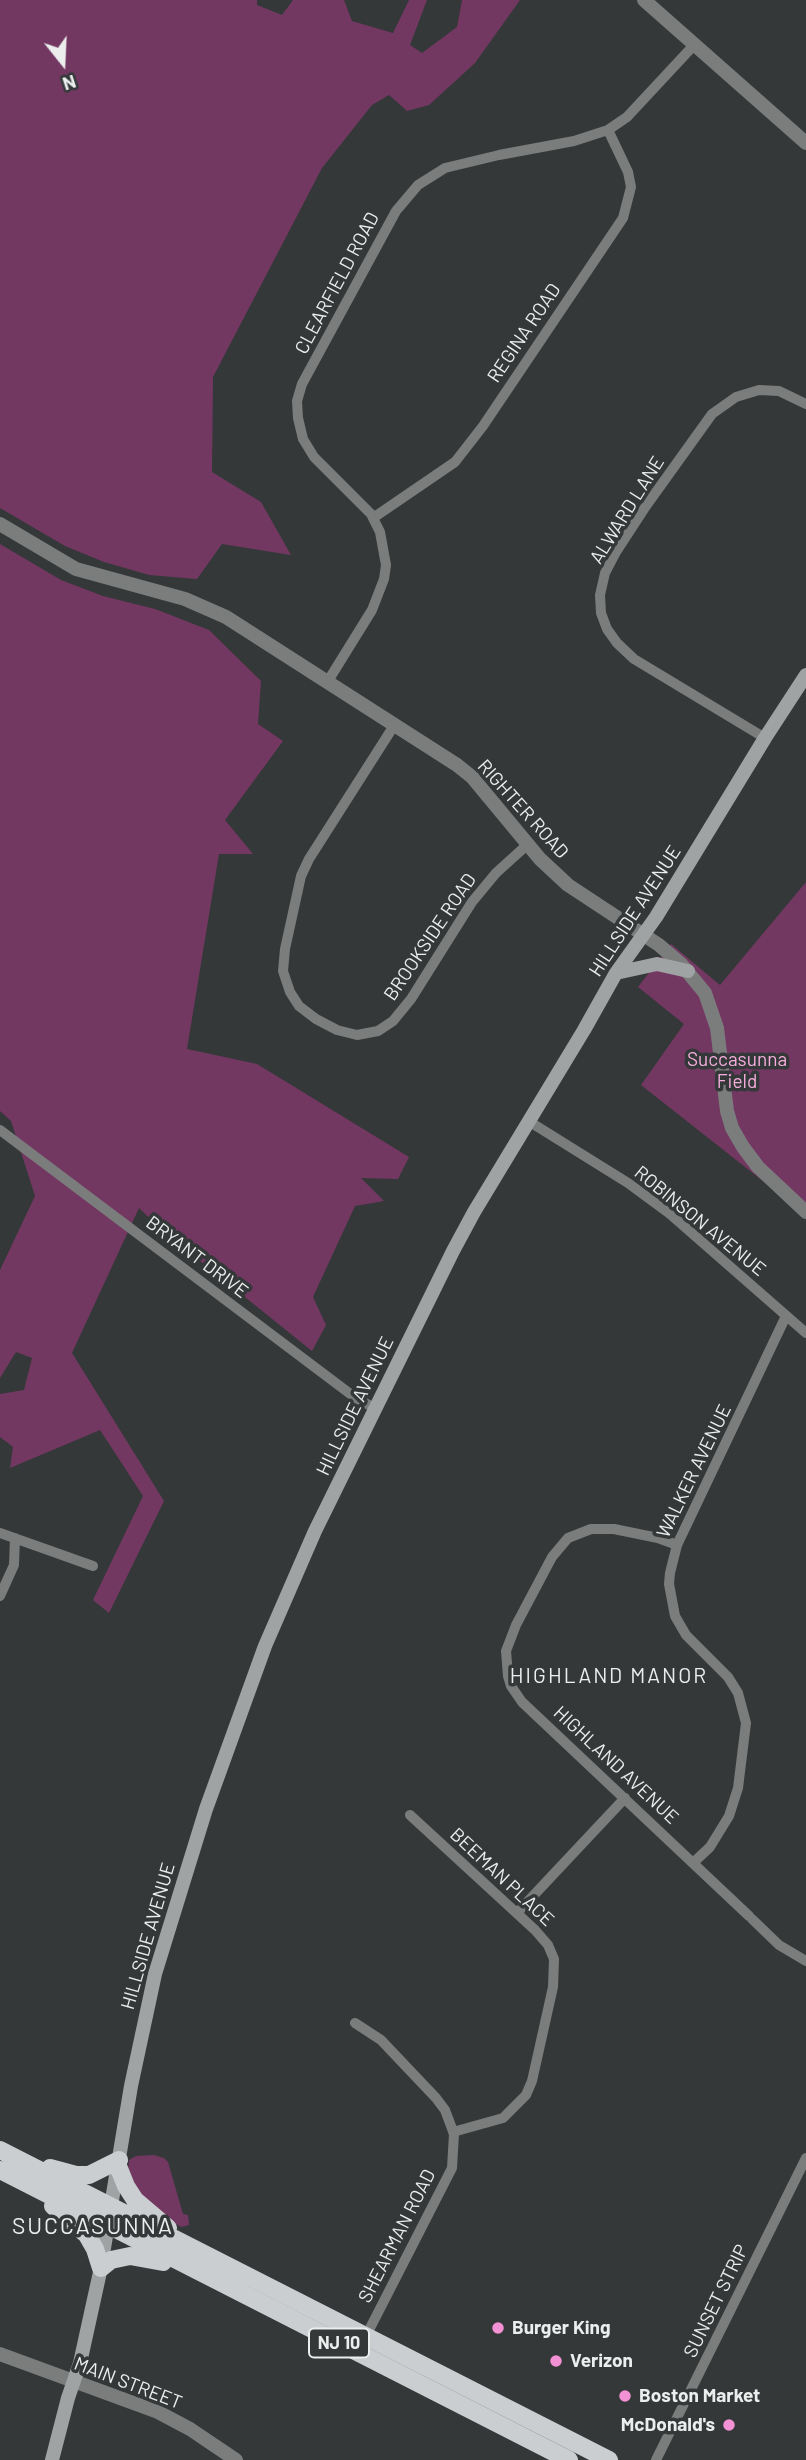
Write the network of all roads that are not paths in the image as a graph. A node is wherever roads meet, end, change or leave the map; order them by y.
1 (644, 0) edge
2 (695, 44) junction
3 (608, 130) junction
4 (806, 143) edge
5 (806, 404) edge
6 (373, 518) junction
7 (0, 524) edge
8 (806, 675) edge
9 (328, 681) junction
10 (395, 724) junction
11 (765, 738) junction
12 (528, 845) junction
13 (643, 935) junction
14 (688, 971) junction
15 (616, 973) junction
16 (530, 1122) junction
17 (0, 1130) edge
18 (806, 1212) edge
19 (786, 1317) junction
20 (806, 1333) edge
21 (374, 1408) junction
22 (0, 1533) edge
23 (15, 1538) junction
24 (677, 1545) junction
25 (93, 1566) dead end
26 (0, 1596) edge
27 (625, 1798) junction
28 (410, 1815) dead end
29 (694, 1862) junction
30 (517, 1913) junction
31 (806, 1961) edge
32 (355, 2023) dead end
33 (453, 2132) junction
34 (8, 2154) edge
35 (806, 2158) edge
36 (119, 2163) junction
37 (0, 2170) edge
38 (23, 2182) junction
39 (112, 2208) junction
40 (109, 2227) junction
41 (186, 2245) junction
42 (101, 2268) junction
43 (190, 2268) junction
44 (366, 2336) junction
45 (0, 2354) edge
46 (73, 2382) junction
47 (52, 2460) edge
48 (236, 2460) edge
49 (569, 2460) edge
50 (609, 2460) edge
51 (656, 2460) edge

1 - 2 street
2 - 3 street, CLEARFIELD ROAD
2 - 4 street
3 - 6 street, REGINA ROAD
3 - 6 street, CLEARFIELD ROAD
5 - 11 street, ALWARD LANE
6 - 9 street, CLEARFIELD ROAD
7 - 9 street, RIGHTER ROAD
8 - 11 main road, HILLSIDE AVENUE
9 - 10 street, RIGHTER ROAD
10 - 12 street, RIGHTER ROAD
10 - 12 street, BROOKSIDE ROAD
11 - 13 main road, HILLSIDE AVENUE
12 - 13 street, RIGHTER ROAD
13 - 14 street, RIGHTER ROAD
13 - 15 main road, HILLSIDE AVENUE
14 - 15 main road
14 - 18 street, RIGHTER ROAD
15 - 16 main road, HILLSIDE AVENUE
16 - 19 street, ROBINSON AVENUE
16 - 21 main road, HILLSIDE AVENUE
17 - 21 street, BRYANT DRIVE
19 - 20 street, ROBINSON AVENUE
19 - 24 street, WALKER AVENUE
21 - 36 main road, HILLSIDE AVENUE
22 - 23 street
23 - 25 street
23 - 26 street
24 - 27 street, HIGHLAND AVENUE
24 - 29 street, WALKER AVENUE
27 - 29 street, HIGHLAND AVENUE
27 - 30 street
28 - 30 street, BEEMAN PLACE
29 - 31 street, HIGHLAND AVENUE
30 - 33 street, BEEMAN PLACE
32 - 33 street, SHEARMAN ROAD
33 - 44 street, SHEARMAN ROAD
34 - 36 highway
34 - 39 highway, NJ 10
35 - 51 street, SUNSET STRIP
36 - 39 main road, HILLSIDE AVENUE
36 - 41 highway
37 - 38 highway, NJ 10
38 - 40 highway, NJ 10
38 - 42 highway
39 - 40 main road, HILLSIDE AVENUE
39 - 41 highway, NJ 10
40 - 42 main road, HILLSIDE AVENUE
40 - 43 highway, NJ 10
41 - 44 highway, NJ 10
42 - 43 highway
42 - 46 main road, HILLSIDE AVENUE
43 - 49 highway, NJ 10
44 - 50 highway, NJ 10
45 - 46 street, MAIN STREET
46 - 47 main road, HILLSIDE AVENUE
46 - 48 street, MAIN STREET

